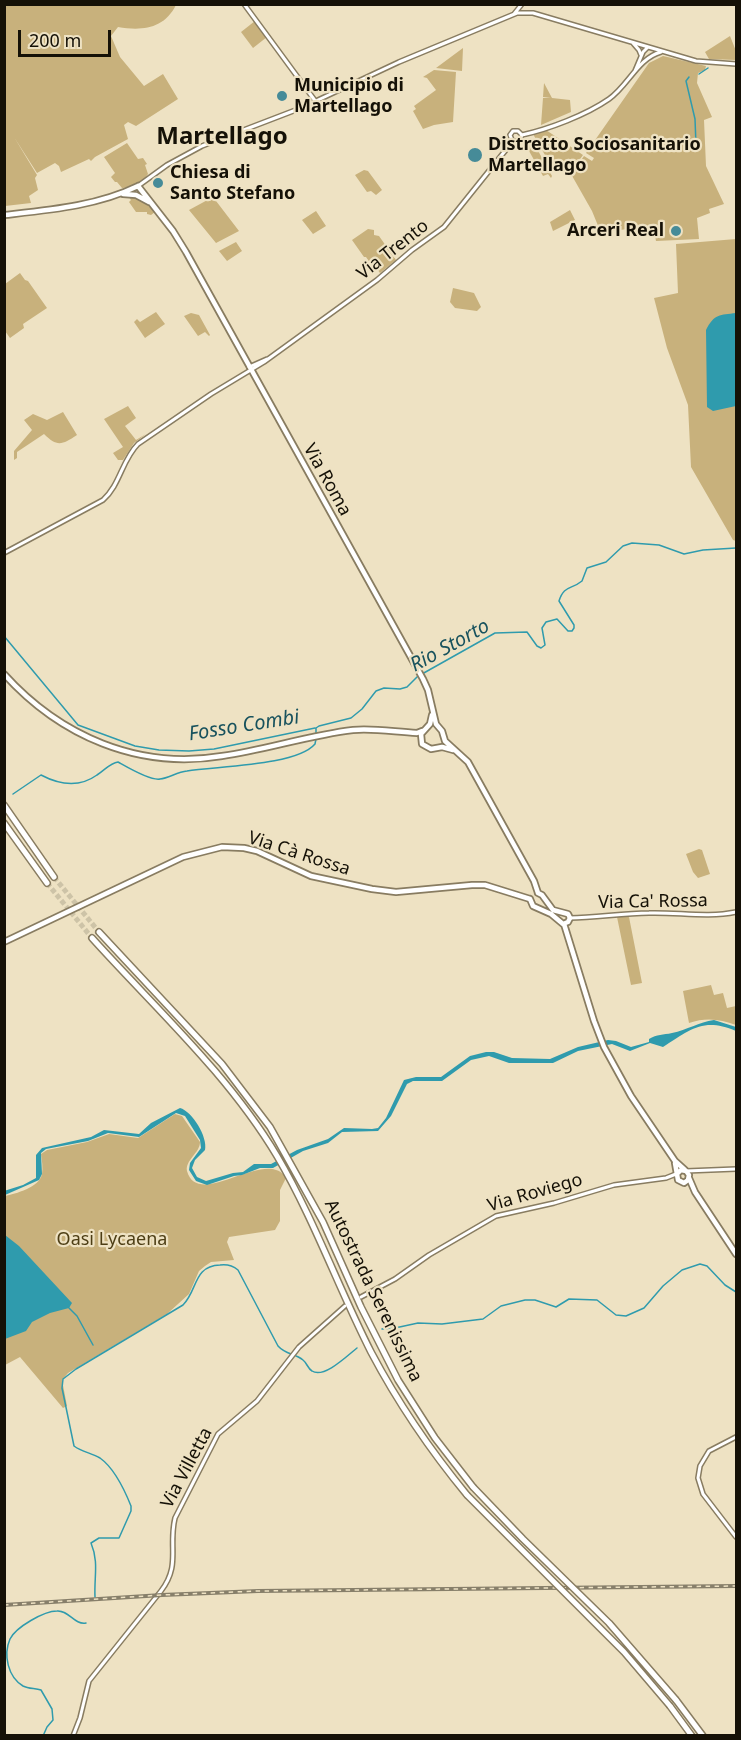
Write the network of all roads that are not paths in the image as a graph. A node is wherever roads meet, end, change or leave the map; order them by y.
1 (244, 4) edge
2 (522, 4) edge
3 (514, 14) junction
4 (633, 42) junction
5 (648, 47) junction
6 (664, 52) junction
7 (641, 56) junction
8 (648, 58) junction
9 (736, 64) edge
10 (634, 72) junction
11 (316, 102) junction
12 (522, 135) junction
13 (513, 141) junction
14 (138, 186) junction
15 (121, 193) junction
16 (141, 197) junction
17 (153, 206) junction
18 (4, 215) edge
19 (250, 369) junction
20 (4, 553) edge
21 (4, 674) edge
22 (432, 714) junction
23 (428, 727) junction
24 (437, 727) junction
25 (422, 731) junction
26 (402, 732) junction
27 (444, 738) junction
28 (421, 741) junction
29 (439, 747) junction
30 (458, 752) junction
31 (4, 805) edge
32 (4, 823) edge
33 (54, 877) tunnel mouth
34 (47, 883) tunnel mouth
35 (538, 892) junction
36 (530, 899) junction
37 (736, 912) edge
38 (570, 918) junction
39 (564, 924) junction
40 (99, 932) tunnel mouth
41 (92, 938) tunnel mouth
42 (4, 942) edge
43 (675, 1161) junction
44 (736, 1169) edge
45 (685, 1171) junction
46 (695, 1171) junction
47 (678, 1173) junction
48 (666, 1178) junction
49 (689, 1178) junction
50 (680, 1181) junction
51 (695, 1192) junction
52 (736, 1254) edge
53 (361, 1297) dead end
54 (345, 1306) dead end
55 (736, 1437) edge
56 (736, 1537) edge
57 (73, 1736) edge
58 (692, 1736) edge
59 (703, 1736) edge

1 - 11 street
2 - 3 street
3 - 4 street
3 - 11 street
4 - 5 street
4 - 7 street
5 - 6 street
5 - 7 street
5 - 8 street
6 - 8 street
6 - 9 street
7 - 10 street
8 - 10 street
10 - 12 street
11 - 14 street
12 - 13 street
12 - 13 street
13 - 19 street, Via Trento
14 - 15 main road
14 - 16 main road
14 - 17 main road
15 - 16 main road
15 - 18 main road
16 - 17 main road
17 - 19 main road, Via Roma
19 - 20 street, Via Trento
19 - 22 main road, Via Roma
21 - 26 main road
22 - 23 main road
22 - 24 main road, Via Roma
23 - 24 main road
23 - 25 main road
24 - 27 main road
25 - 26 main road
25 - 28 main road
26 - 28 main road
27 - 29 main road
27 - 30 main road
28 - 29 main road
29 - 30 main road
30 - 35 main road
31 - 33 highway
32 - 34 highway
35 - 36 main road
35 - 38 main road
36 - 39 main road, Via Cà Rossa
36 - 42 main road, Via Cà Rossa
37 - 38 street, Via Ca' Rossa
38 - 39 main road
39 - 43 main road
40 - 59 highway, Autostrada Serenissima, bridge
41 - 58 highway, Autostrada Serenissima, bridge
43 - 45 main road
43 - 47 main road
44 - 46 street
45 - 46 street
45 - 47 main road
45 - 49 main road
46 - 49 street
47 - 48 street
47 - 50 main road
48 - 50 street
48 - 53 street, Via Roviego
49 - 50 main road
49 - 51 main road
50 - 51 main road
51 - 52 main road
54 - 57 street, Via Villetta
55 - 56 street

